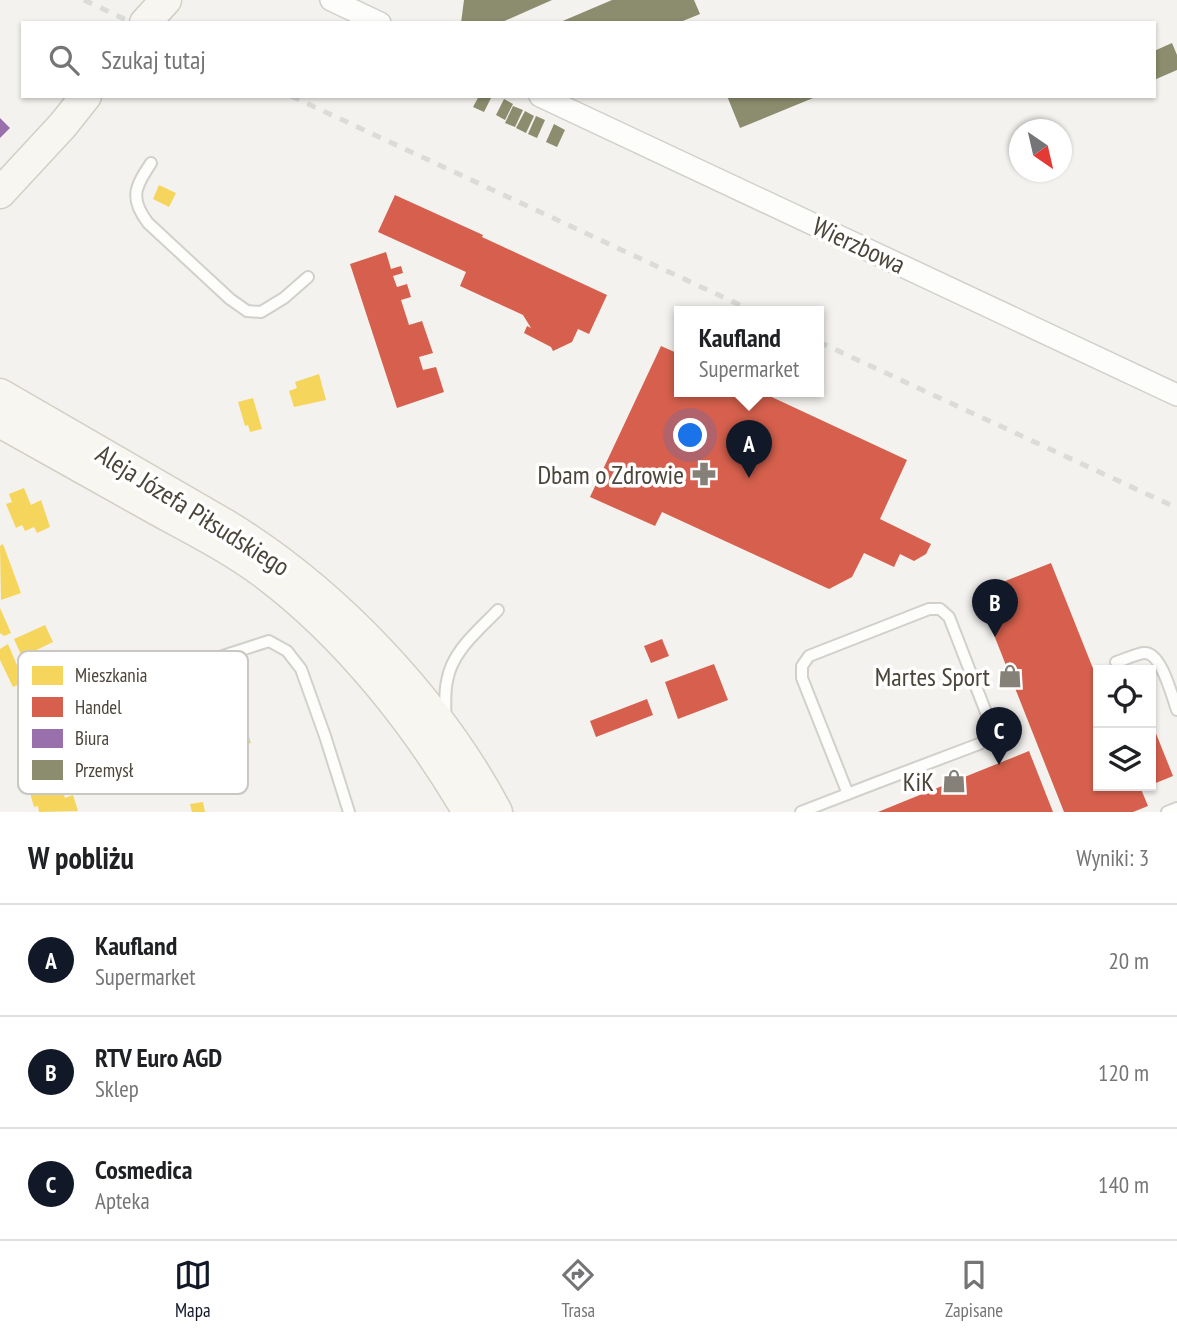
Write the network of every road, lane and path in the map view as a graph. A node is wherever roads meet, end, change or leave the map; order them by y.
1 (166, 0) edge
2 (331, 0) edge
3 (147, 21) edge
4 (376, 21) edge
5 (84, 98) edge
6 (544, 98) edge
7 (151, 163) dead end
8 (0, 193) edge
9 (308, 277) dead end
10 (0, 394) edge
11 (1177, 395) edge
12 (0, 422) edge
13 (498, 610) dead end
14 (238, 651) edge
15 (1116, 662) dead end
16 (1177, 710) edge
17 (443, 730) junction
18 (848, 794) junction
19 (1177, 808) edge
20 (349, 812) edge
21 (468, 812) edge
22 (497, 812) edge
23 (801, 812) edge
24 (1167, 812) edge

1 - 3 main road
2 - 4 street
5 - 8 main road
6 - 11 street, Wierzbowa
7 - 9 lane
10 - 17 main road, Aleja Józefa Piłsudskiego
12 - 21 main road, Aleja Józefa Piłsudskiego
13 - 17 lane
14 - 20 lane
15 - 16 lane
17 - 22 main road, Aleja Józefa Piłsudskiego
18 - 18 lane
18 - 23 lane
19 - 24 lane

